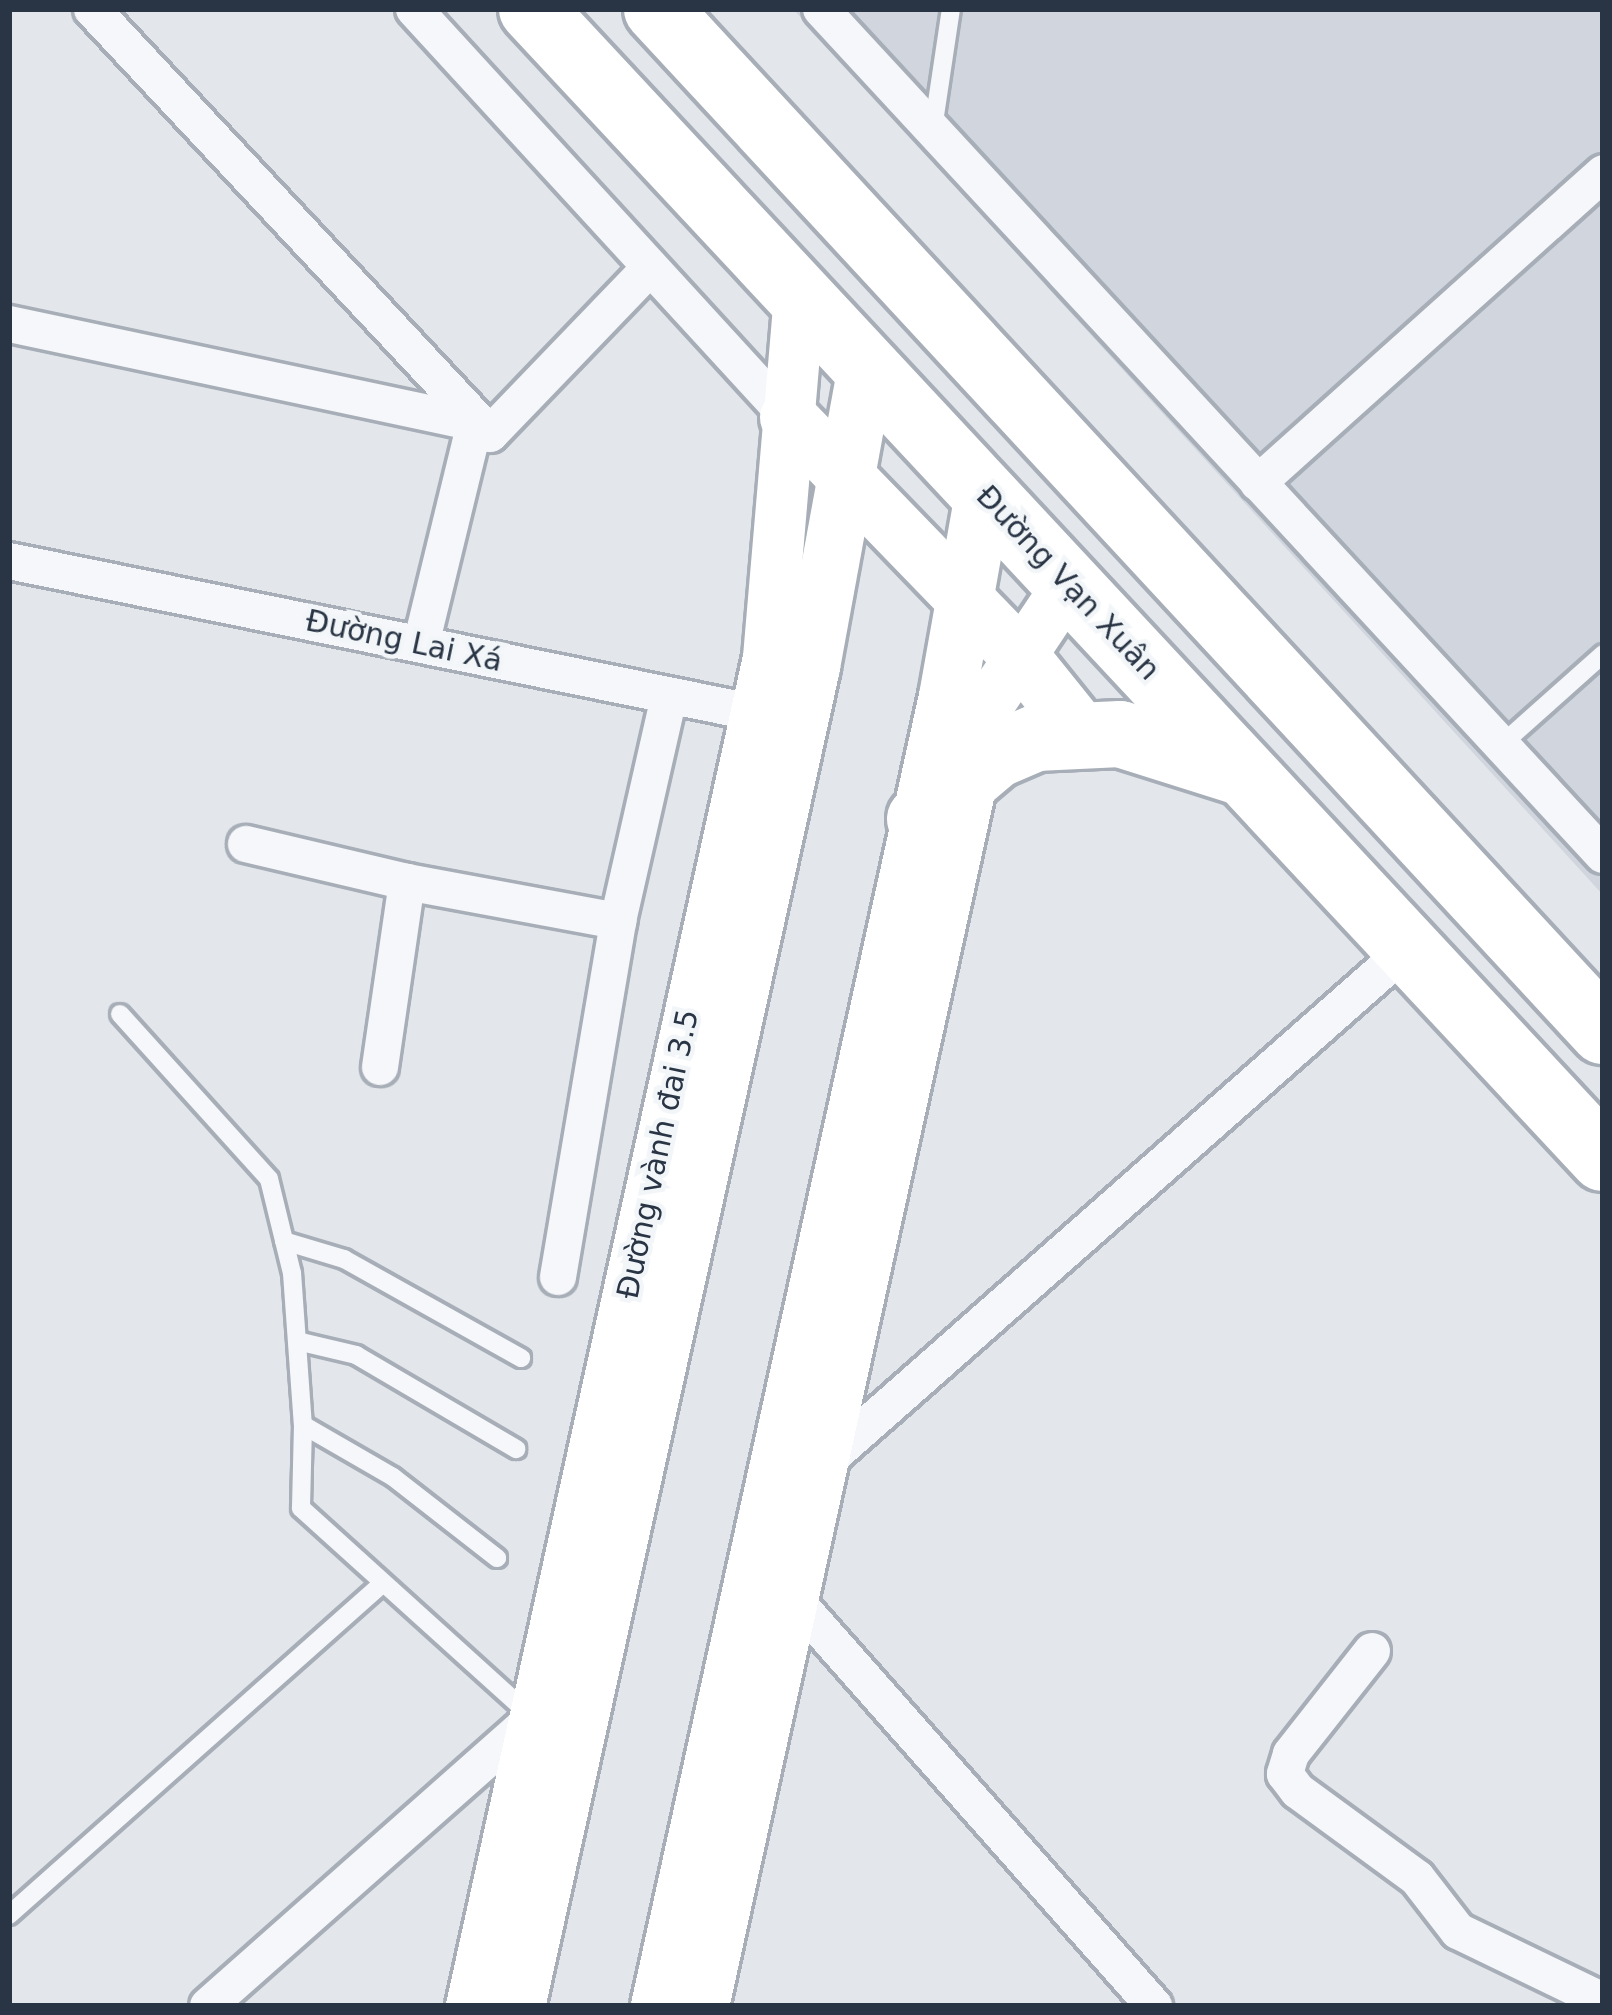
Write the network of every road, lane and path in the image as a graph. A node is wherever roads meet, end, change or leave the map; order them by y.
1 (92, 9) edge
2 (414, 9) edge
3 (657, 9) edge
4 (821, 9) edge
5 (951, 9) edge
6 (560, 18) edge
7 (933, 131) junction
8 (1603, 173) edge
9 (650, 268) junction
10 (799, 295) junction
11 (9, 324) edge
12 (866, 367) junction
13 (788, 417) junction
14 (475, 423) junction
15 (845, 479) junction
16 (1258, 483) junction
17 (983, 493) junction
18 (9, 561) edge
19 (1068, 584) junction
20 (964, 599) junction
21 (421, 644) junction
22 (1603, 654) edge
23 (1020, 656) junction
24 (669, 696) junction
25 (777, 718) junction
26 (1081, 732) junction
27 (1501, 745) junction
28 (973, 774) junction
29 (1246, 774) junction
30 (920, 819) junction
31 (246, 844) dead end
32 (1603, 855) edge
33 (407, 882) junction
34 (618, 921) junction
35 (1407, 949) junction
36 (120, 1014) dead end
37 (1603, 1031) edge
38 (380, 1066) dead end
39 (1603, 1158) edge
40 (284, 1241) junction
41 (558, 1277) dead end
42 (297, 1341) junction
43 (521, 1358) dead end
44 (302, 1425) junction
45 (516, 1449) dead end
46 (822, 1465) junction
47 (497, 1558) dead end
48 (382, 1584) junction
49 (793, 1598) junction
50 (1372, 1651) dead end
51 (534, 1718) junction
52 (9, 1915) edge
53 (1603, 2001) edge
54 (208, 2006) edge
55 (471, 2006) edge
56 (516, 2006) edge
57 (659, 2006) edge
58 (703, 2006) edge
59 (1154, 2006) edge

1 - 14 street
2 - 9 street
3 - 37 highway
4 - 7 street
5 - 7 lane
6 - 10 highway, Đường Vạn Xuân
7 - 16 street
8 - 16 street
9 - 13 street
9 - 14 street
10 - 12 highway, Đường Vạn Xuân
10 - 13 main road, Đường vành đai 3.5
11 - 14 street
12 - 15 main road, Đường vành đai 3.5
12 - 17 highway, Đường Vạn Xuân
13 - 15 main road
13 - 25 main road, Đường vành đai 3.5
14 - 21 street
15 - 20 main road
15 - 25 main road, Đường vành đai 3.5
16 - 27 street
17 - 19 highway, Đường Vạn Xuân
17 - 20 main road
18 - 21 street, Đường Lai Xá
19 - 23 main road
19 - 29 highway, Đường Vạn Xuân
20 - 23 main road
20 - 30 main road
21 - 24 street, Đường Lai Xá
22 - 27 lane
23 - 26 main road
23 - 28 main road
24 - 25 street, Đường Lai Xá
24 - 34 street
25 - 51 main road, Đường vành đai 3.5
25 - 56 main road, Đường vành đai 3.5
26 - 28 highway
26 - 29 highway
27 - 32 street
28 - 30 highway
28 - 46 main road
29 - 35 highway, Đường Vạn Xuân
30 - 57 main road
31 - 33 street
33 - 34 street
33 - 38 street
34 - 41 street
35 - 39 highway, Đường Vạn Xuân
35 - 46 street
36 - 40 lane
40 - 42 lane
40 - 43 lane
42 - 44 lane
42 - 45 lane
44 - 47 lane
44 - 48 lane
46 - 49 main road
48 - 51 lane
48 - 52 lane
49 - 58 main road
49 - 59 street
50 - 53 street
51 - 54 street
51 - 55 main road, Đường vành đai 3.5

